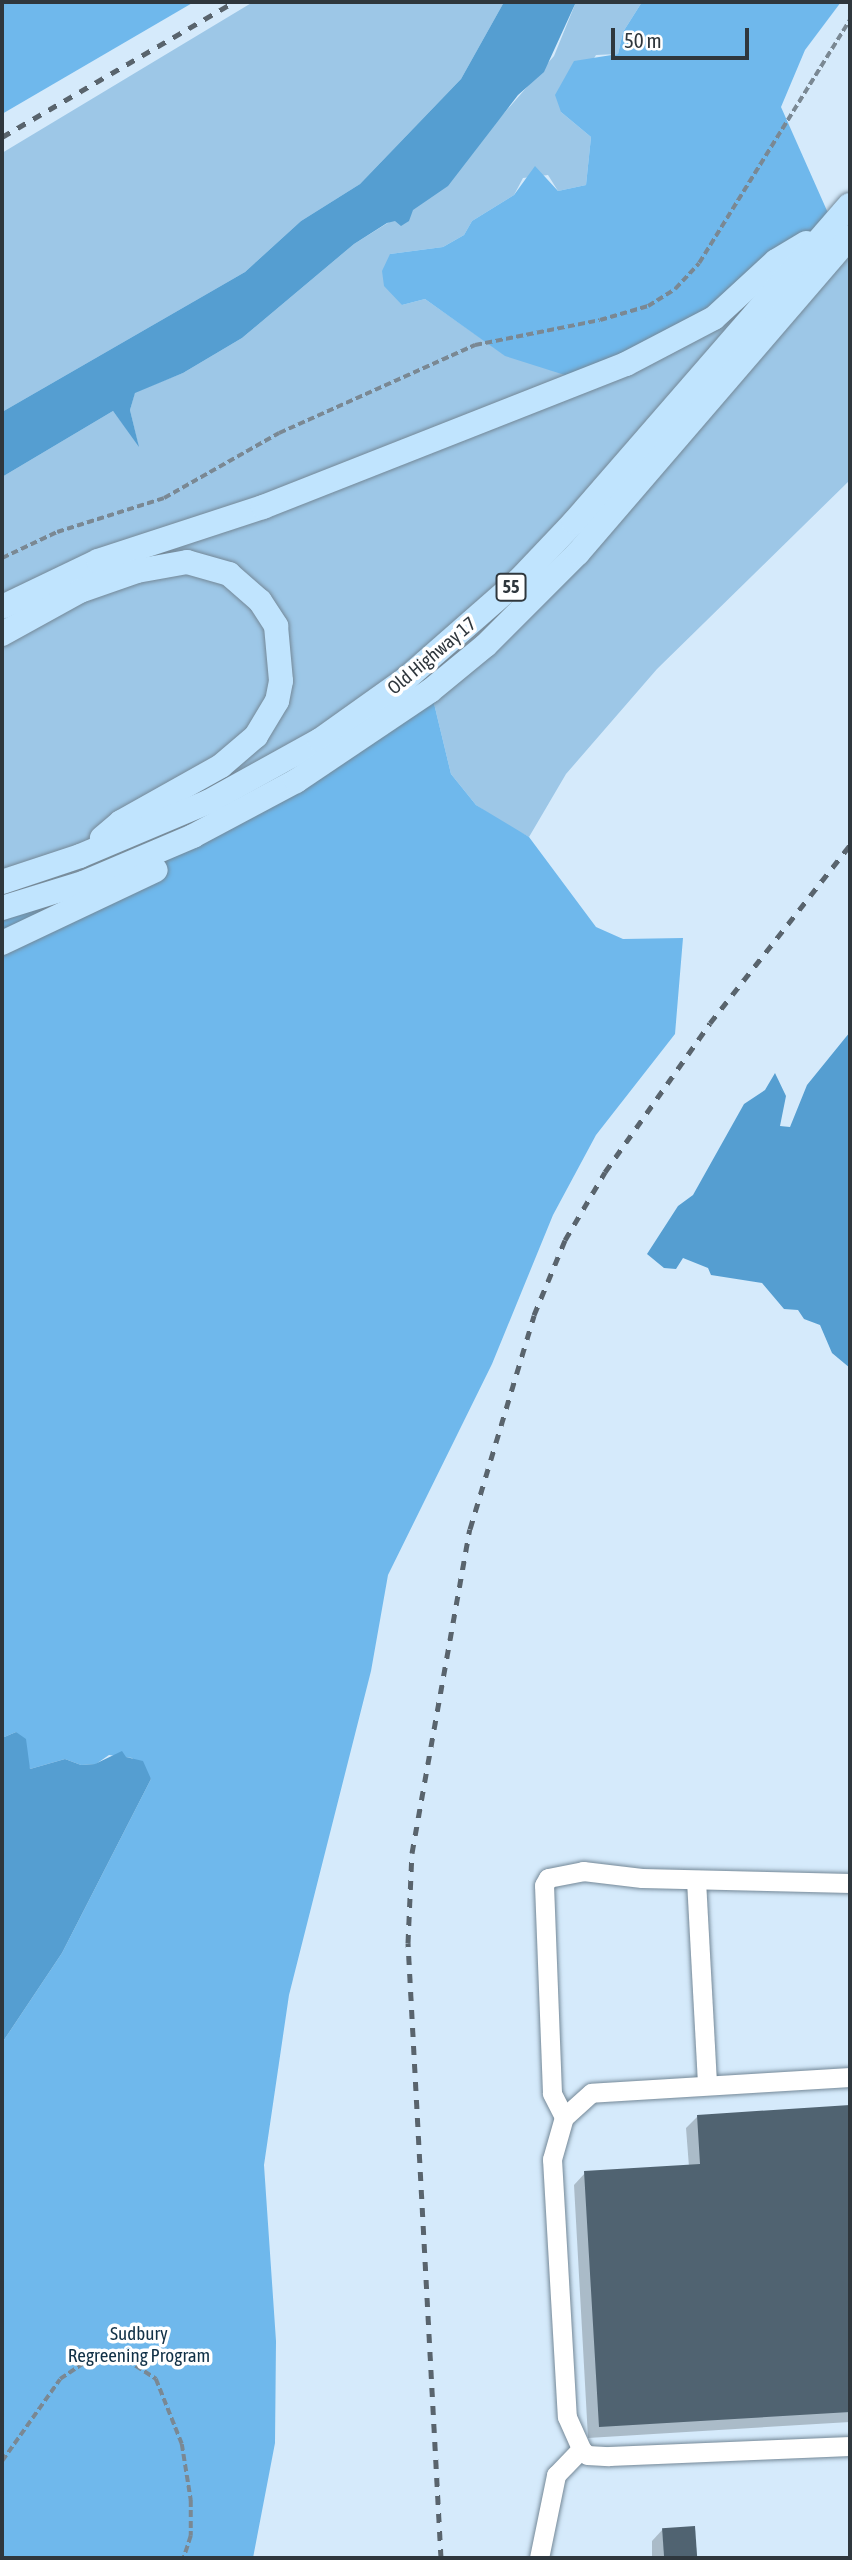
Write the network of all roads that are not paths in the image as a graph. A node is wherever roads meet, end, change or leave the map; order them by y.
1 (850, 205) edge
2 (839, 233) edge
3 (2, 607) edge
4 (2, 634) edge
5 (192, 836) junction
6 (80, 856) junction
7 (2, 882) edge
8 (2, 908) edge
9 (2, 943) edge
10 (696, 1880) junction
11 (850, 1883) edge
12 (850, 2077) edge
13 (707, 2084) junction
14 (564, 2117) junction
15 (850, 2446) edge
16 (581, 2449) junction
17 (539, 2558) edge

1 - 2 main road, Old Highway 17 / 55
2 - 3 main road
2 - 5 main road, Old Highway 17 / 55
2 - 6 main road, Old Highway 17 / 55
4 - 6 main road
5 - 8 main road, Old Highway 17 / 55
5 - 9 main road
6 - 7 main road, Old Highway 17 / 55
10 - 11 street
10 - 13 street
10 - 14 street
12 - 13 street
13 - 14 street
14 - 16 street
15 - 16 street
16 - 17 street

